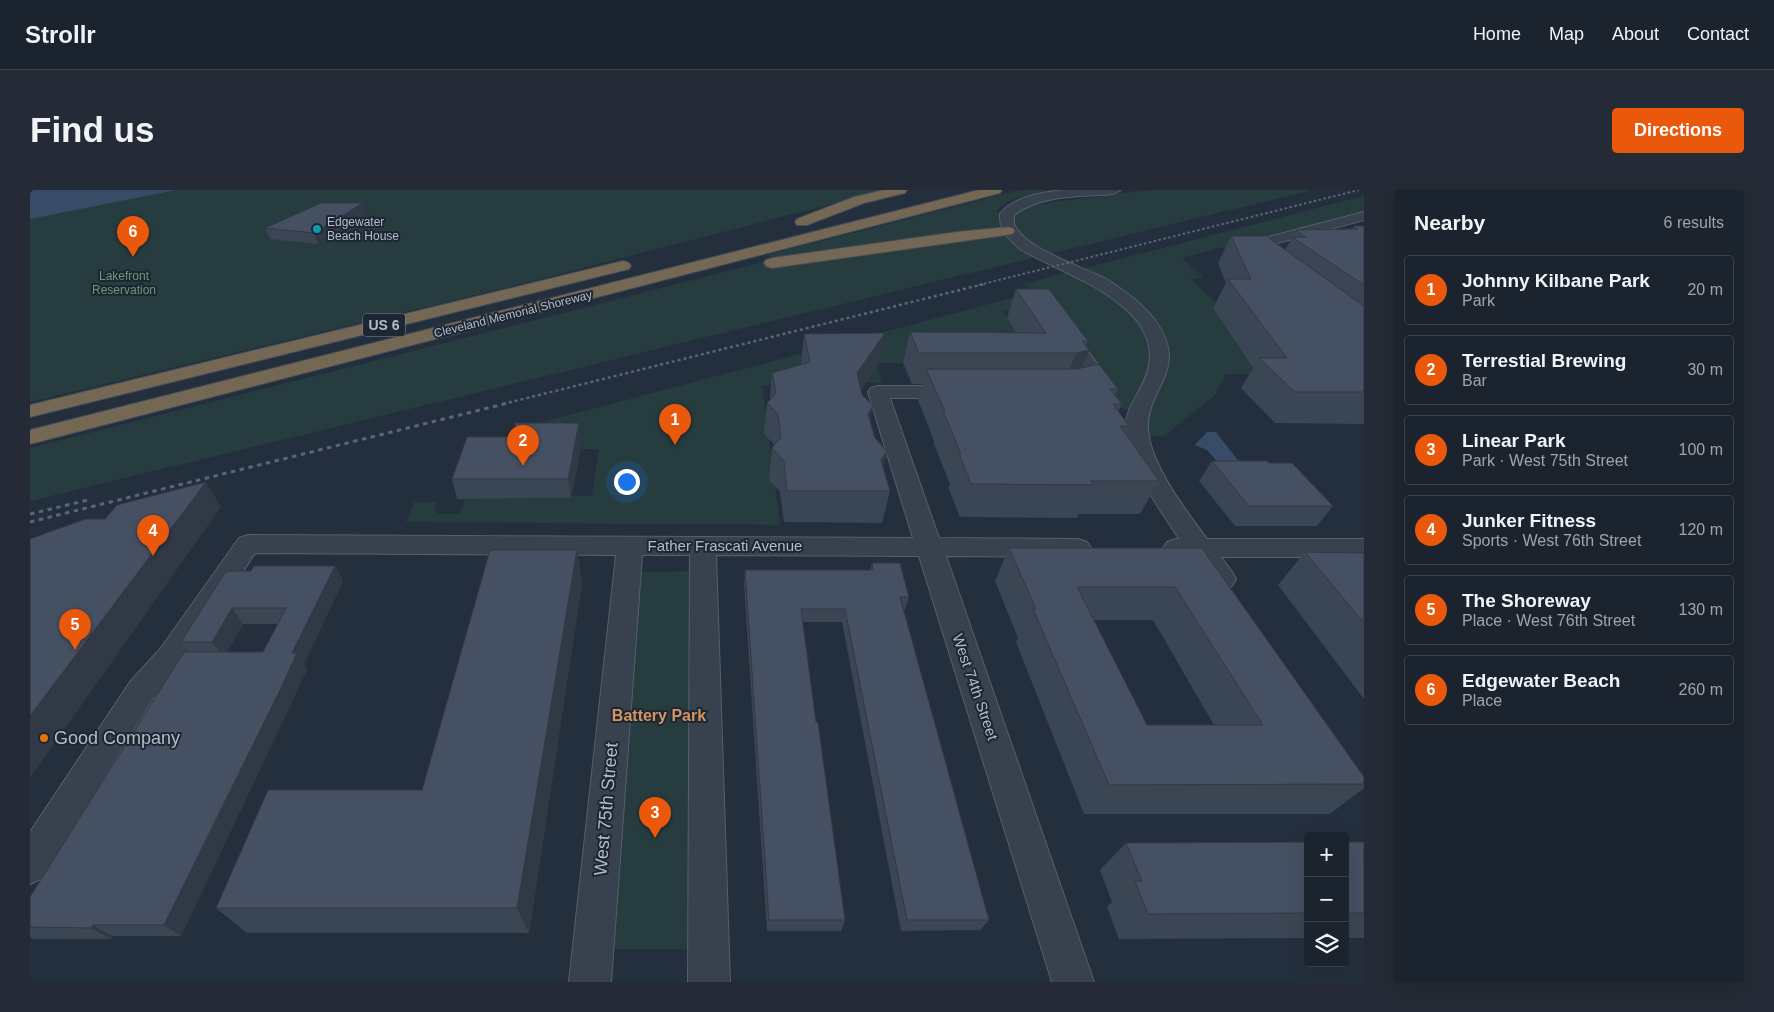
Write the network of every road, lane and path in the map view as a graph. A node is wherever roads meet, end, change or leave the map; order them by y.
1 (900, 190) edge
2 (995, 190) edge
3 (1114, 190) edge
4 (914, 194) dead end
5 (1364, 216) edge
6 (802, 222) junction
7 (784, 226) dead end
8 (1008, 231) junction
9 (642, 262) dead end
10 (1270, 267) edge
11 (531, 309) junction
12 (1052, 315) edge
13 (976, 392) edge
14 (1054, 392) edge
15 (30, 411) edge
16 (30, 437) edge
17 (630, 546) junction
18 (703, 546) junction
19 (929, 547) junction
20 (1106, 548) edge
21 (1154, 548) edge
22 (1201, 548) junction
23 (1364, 548) edge
24 (1235, 597) edge
25 (30, 865) edge
26 (590, 982) edge
27 (709, 982) edge
28 (1073, 982) edge

1 - 6 highway
2 - 11 highway, Cleveland Memorial Shoreway / US 6
3 - 8 street
4 - 6 highway
5 - 10 street
6 - 7 highway
8 - 11 highway
8 - 22 street
9 - 15 highway, Cleveland Memorial Shoreway / US 6
11 - 16 highway, Cleveland Memorial Shoreway / US 6
12 - 14 street
13 - 19 street, West 74th Street
17 - 18 street, Father Frascati Avenue
17 - 25 street, Father Frascati Avenue
17 - 26 street, West 75th Street
18 - 19 street, Father Frascati Avenue
18 - 27 street
19 - 20 street, Father Frascati Avenue
19 - 28 street, West 74th Street
21 - 22 street
22 - 23 street
22 - 24 street

